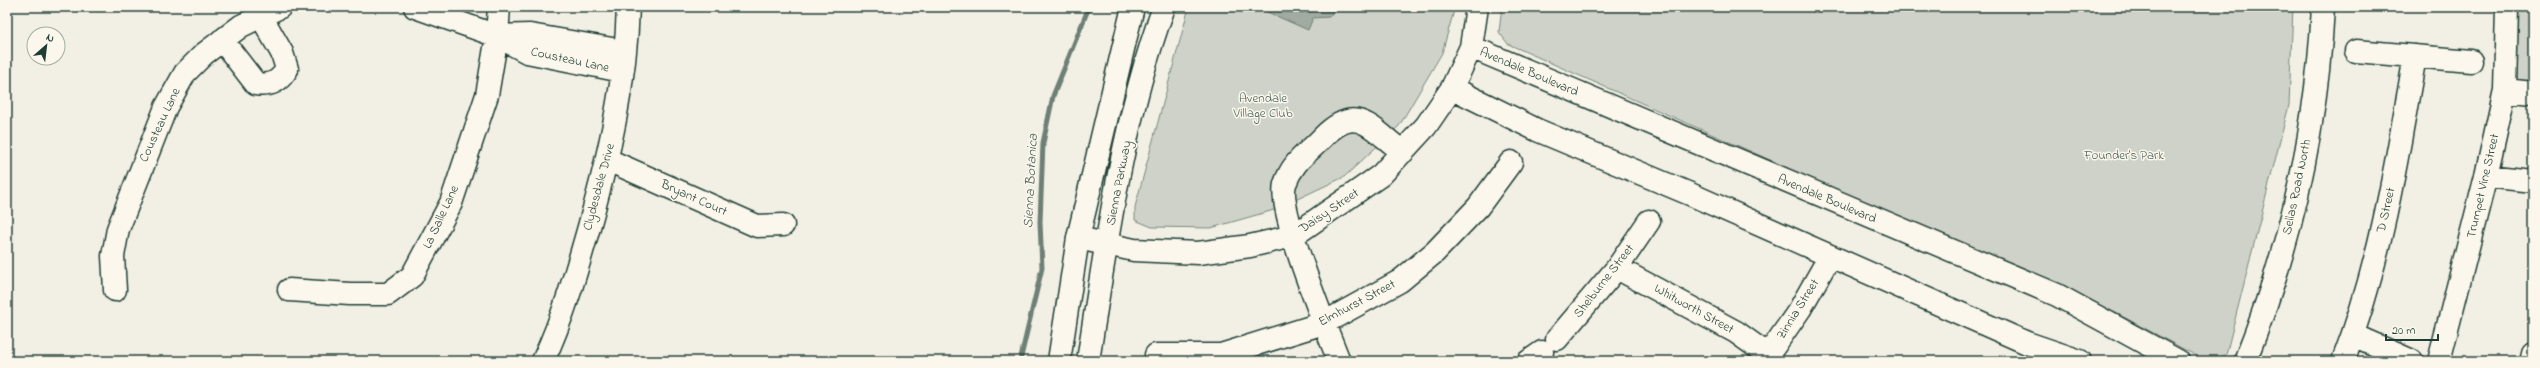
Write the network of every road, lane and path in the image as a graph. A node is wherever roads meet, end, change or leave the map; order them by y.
1 (280, 7) edge
2 (415, 7) edge
3 (500, 7) edge
4 (628, 7) edge
5 (1133, 7) edge
6 (1164, 7) edge
7 (1476, 7) edge
8 (2323, 7) edge
9 (2507, 7) edge
10 (261, 16) junction
11 (497, 36) junction
12 (222, 40) junction
13 (1471, 48) junction
14 (2356, 51) dead end
15 (2415, 56) junction
16 (623, 61) junction
17 (2471, 61) dead end
18 (1452, 88) junction
19 (2505, 90) junction
20 (2533, 93) edge
21 (1403, 152) junction
22 (608, 160) junction
23 (1511, 162) dead end
24 (2486, 176) junction
25 (2533, 181) edge
26 (1649, 221) dead end
27 (783, 225) dead end
28 (1293, 236) junction
29 (1078, 238) junction
30 (1108, 245) junction
31 (1830, 256) junction
32 (1617, 268) junction
33 (114, 290) dead end
34 (289, 290) dead end
35 (1324, 323) junction
36 (2353, 335) junction
37 (1543, 350) edge
38 (2533, 353) edge
39 (1156, 355) dead end
40 (1766, 358) edge
41 (1221, 359) edge
42 (542, 361) edge
43 (1059, 361) edge
44 (1088, 361) edge
45 (1339, 361) edge
46 (2080, 361) edge
47 (2178, 361) edge
48 (2245, 361) edge
49 (2343, 361) edge
50 (2412, 361) edge
51 (2439, 361) edge
52 (2530, 361) edge

1 - 10 street, Cousteau Lane
2 - 11 street, Cousteau Lane
3 - 11 street, La Salle Lane
4 - 16 street, Clydesdale Drive
5 - 29 street, Sienna Parkway
6 - 30 street, Sienna Parkway
7 - 13 street, Daisy Street
8 - 48 street, Sellas Road North
9 - 19 street, Trumpet Vine Street
10 - 12 street, Cousteau Lane
10 - 12 street
11 - 16 street, Cousteau Lane
11 - 34 street, La Salle Lane
12 - 33 street, Cousteau Lane
13 - 18 street, Daisy Street
13 - 47 street, Avendale Boulevard
14 - 15 street
15 - 17 street
15 - 36 street, D Street
16 - 22 street, Clydesdale Drive
18 - 21 street, Daisy Street
18 - 31 street
19 - 20 street
19 - 24 street, Trumpet Vine Street
21 - 28 street, Daisy Street
21 - 28 street
22 - 27 street, Bryant Court
22 - 42 street, Clydesdale Drive
23 - 35 street, Elmhurst Street
24 - 25 street
24 - 51 street, Trumpet Vine Street
26 - 32 street, Shelburne Street
28 - 30 street, Daisy Street
28 - 35 street
29 - 30 street, Daisy Street
29 - 43 street, Sienna Parkway
30 - 44 street, Sienna Parkway
31 - 40 street, Zinnia Street
31 - 46 street
32 - 37 street, Shelburne Street
32 - 40 street, Whitworth Street
35 - 41 street, Elmhurst Street
35 - 45 street
36 - 49 street, D Street
36 - 50 street
38 - 52 street
39 - 41 street, Elmhurst Street

